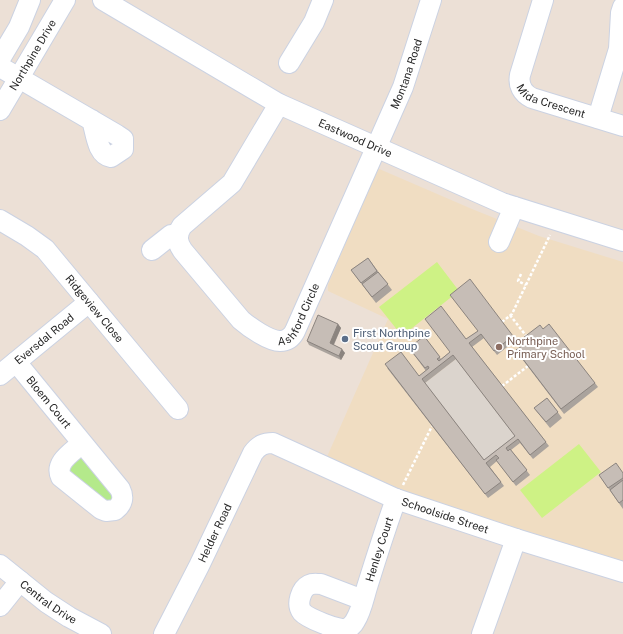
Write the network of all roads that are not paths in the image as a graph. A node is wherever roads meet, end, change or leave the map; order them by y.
1 (30, 0) edge
2 (65, 0) edge
3 (103, 0) edge
4 (323, 0) edge
5 (431, 0) edge
6 (543, 0) edge
7 (623, 8) edge
8 (0, 59) edge
9 (289, 63) dead end
10 (0, 67) edge
11 (19, 78) junction
12 (279, 104) junction
13 (0, 110) edge
14 (598, 118) junction
15 (92, 120) dead end
16 (623, 126) edge
17 (376, 147) junction
18 (514, 207) junction
19 (0, 220) edge
20 (178, 235) junction
21 (623, 241) edge
22 (499, 242) dead end
23 (152, 250) dead end
24 (89, 302) junction
25 (16, 362) junction
26 (0, 375) edge
27 (178, 409) dead end
28 (82, 443) dead end
29 (273, 443) joint
30 (396, 499) junction
31 (516, 539) junction
32 (0, 565) edge
33 (623, 572) edge
34 (20, 581) junction
35 (363, 600) dead end
36 (0, 606) edge
37 (101, 634) edge
38 (164, 634) edge
39 (482, 634) edge

1 - 8 street
2 - 11 street, Northpine Drive
3 - 12 street, Eastwood Drive
4 - 9 street
5 - 17 street, Montana Road
6 - 14 street, Mida Crescent
7 - 14 street
10 - 11 street
11 - 13 street, Northpine Drive
11 - 15 street
12 - 17 street, Eastwood Drive
12 - 20 street
14 - 16 street, Mida Crescent
17 - 18 street, Eastwood Drive
17 - 20 street, Ashford Circle
18 - 21 street, Eastwood Drive
18 - 22 street
19 - 24 street, Ridgeview Close
20 - 23 street
24 - 25 street, Eversdal Road
24 - 27 street, Ridgeview Close
25 - 26 street, Eversdal Road
25 - 28 street, Bloem Court
29 - 30 street, Schoolside Street
29 - 38 street, Helder Road
30 - 31 street, Schoolside Street
30 - 35 street, Henley Court
31 - 33 street, Schoolside Street
31 - 39 street
32 - 34 street, Central Drive
34 - 36 street
34 - 37 street, Central Drive

